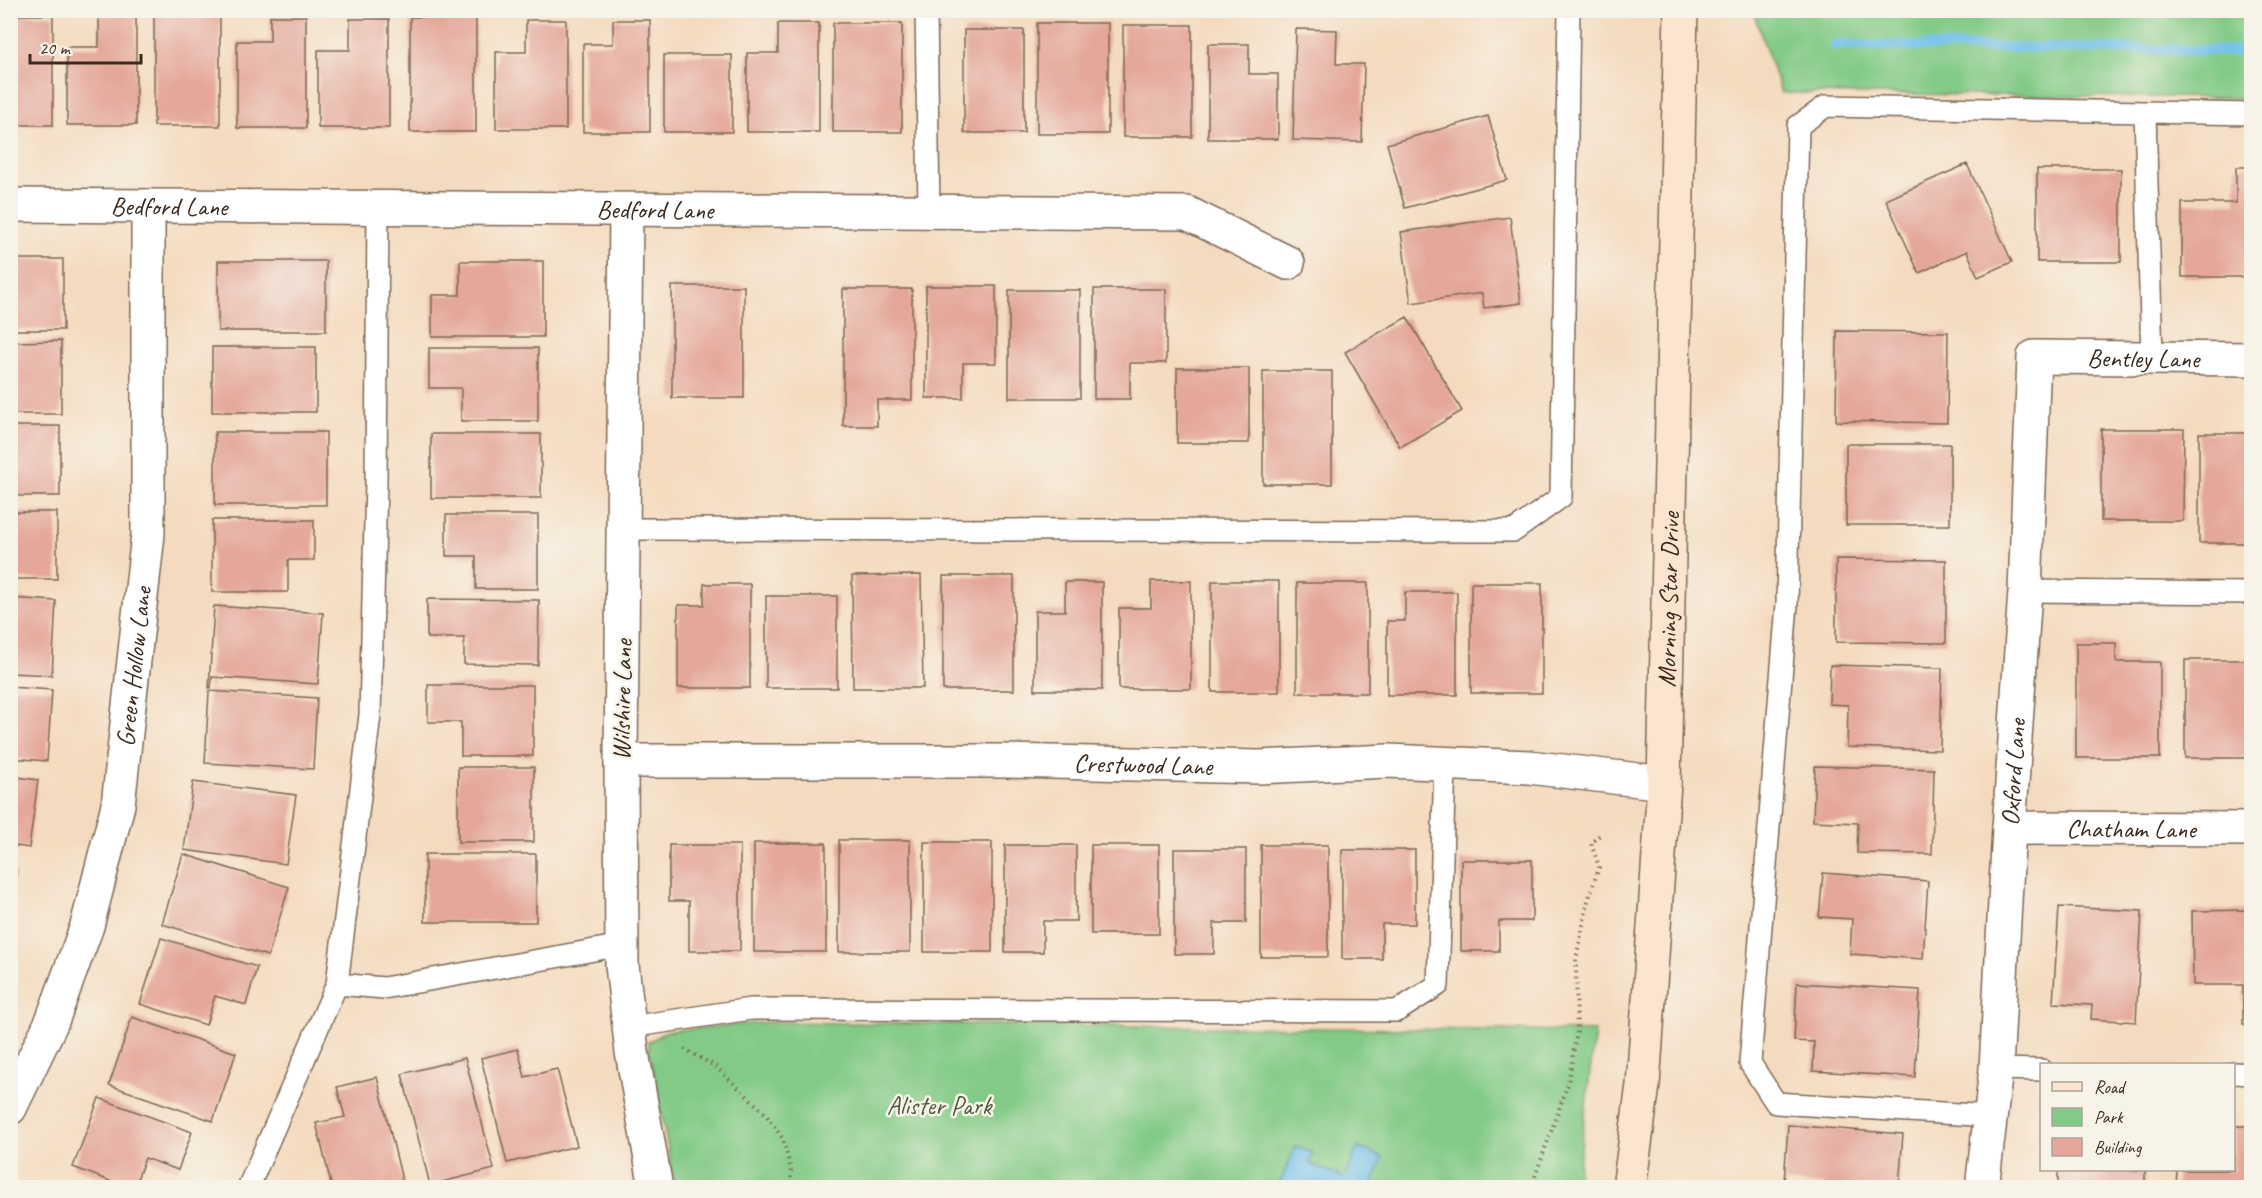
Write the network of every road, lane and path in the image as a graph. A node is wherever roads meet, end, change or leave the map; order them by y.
1 (926, 10) edge
2 (1569, 10) edge
3 (1681, 10) edge
4 (2145, 112) junction
5 (2252, 114) edge
6 (10, 205) edge
7 (148, 206) junction
8 (378, 208) junction
9 (626, 210) junction
10 (929, 212) junction
11 (1288, 264) dead end
12 (2034, 357) joint
13 (2152, 358) junction
14 (2252, 359) edge
15 (624, 529) junction
16 (2025, 591) junction
17 (2252, 593) edge
18 (621, 761) junction
19 (1445, 764) junction
20 (1664, 783) junction
21 (2009, 828) junction
22 (2252, 829) edge
23 (1601, 834) dead end
24 (622, 945) junction
25 (337, 984) junction
26 (642, 1025) junction
27 (1996, 1069) junction
28 (2040, 1070) edge
29 (2235, 1073) edge
30 (2252, 1074) edge
31 (10, 1108) edge
32 (1990, 1116) junction
33 (248, 1188) edge
34 (656, 1188) edge
35 (791, 1188) edge
36 (1531, 1188) edge
37 (1629, 1188) edge
38 (1982, 1188) edge

1 - 10 lane
2 - 15 lane
3 - 20 street, Morning Star Drive
4 - 5 lane
4 - 13 lane
4 - 32 lane
6 - 7 street, Bedford Lane
7 - 8 street, Bedford Lane
7 - 31 street, Green Hollow Lane
8 - 9 street, Bedford Lane
8 - 25 lane
9 - 10 street, Bedford Lane
9 - 15 street, Wilshire Lane
10 - 11 street, Bedford Lane
12 - 13 street, Bentley Lane
12 - 16 street, Oxford Lane
13 - 14 street, Bentley Lane
15 - 18 street, Wilshire Lane
16 - 17 lane
16 - 21 street, Oxford Lane
18 - 19 street, Crestwood Lane
18 - 24 street, Wilshire Lane
19 - 20 street, Crestwood Lane
19 - 26 lane
20 - 37 street, Morning Star Drive
21 - 22 street, Chatham Lane
21 - 27 street, Oxford Lane
23 - 36 path
24 - 25 lane
24 - 26 street, Wilshire Lane
25 - 33 lane
26 - 34 street, Wilshire Lane
26 - 35 path
27 - 28 lane
27 - 32 street, Oxford Lane
29 - 30 lane
32 - 38 street, Oxford Lane

